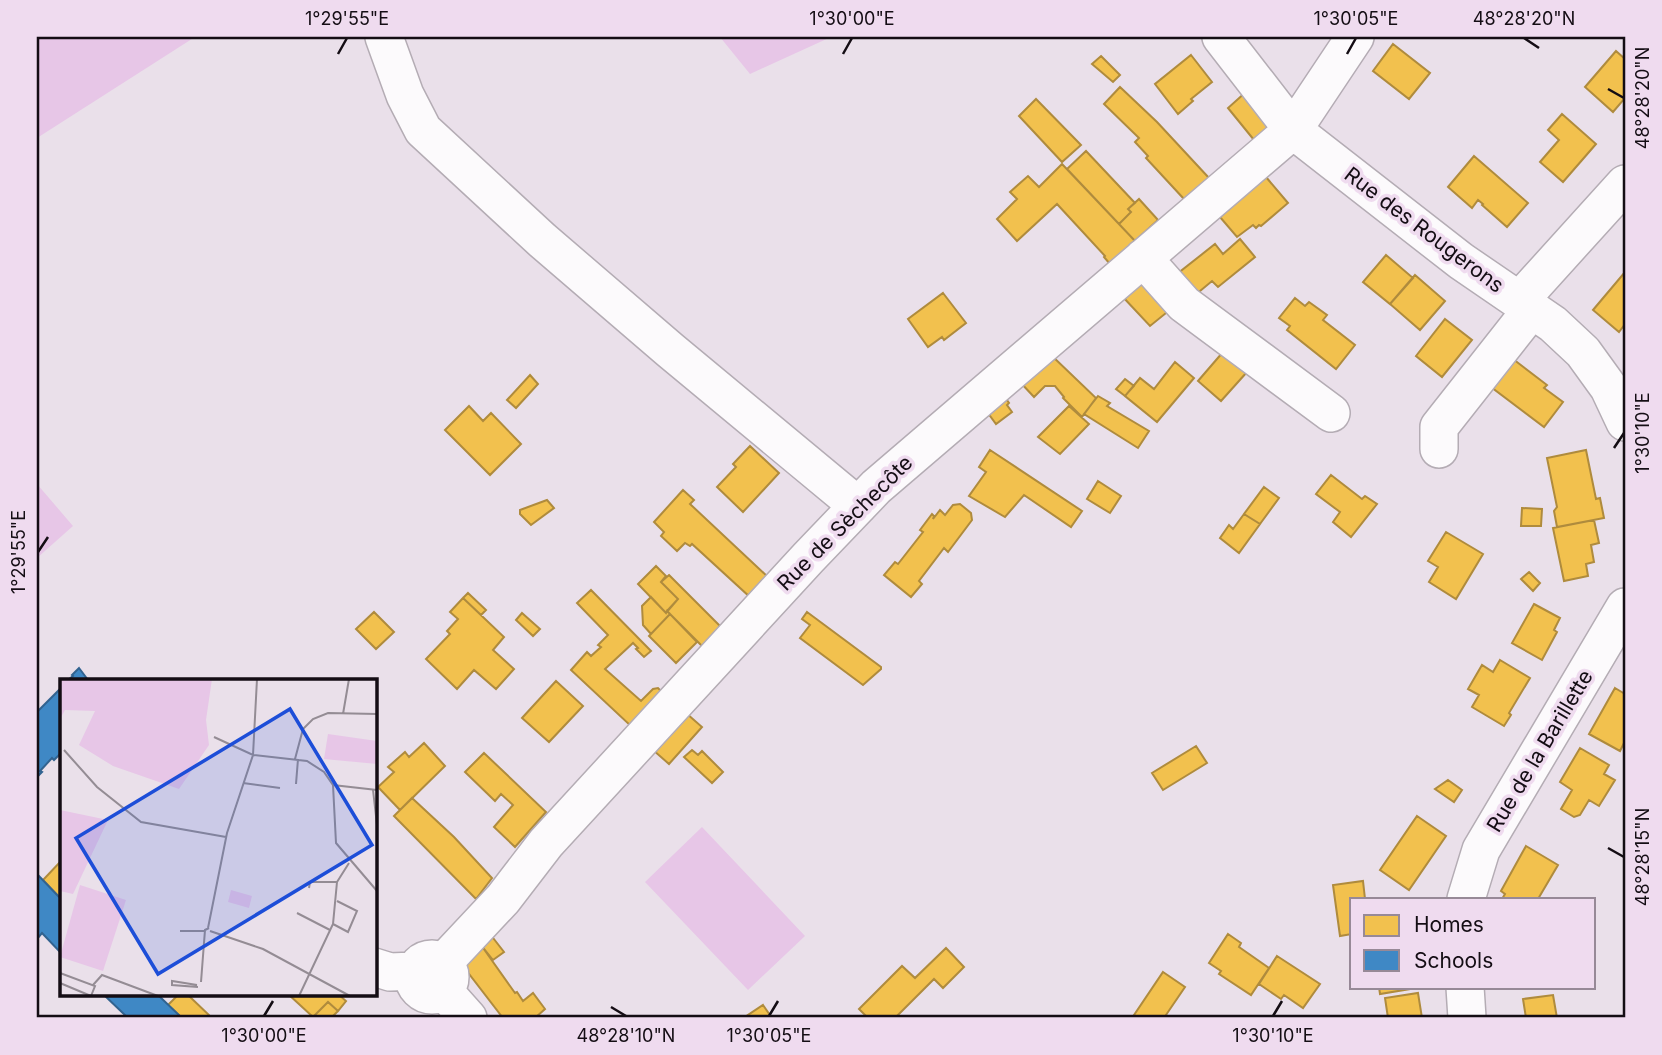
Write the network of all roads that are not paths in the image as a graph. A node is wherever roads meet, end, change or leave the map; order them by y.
1 (384, 37) edge
2 (1221, 37) edge
3 (1355, 37) edge
4 (1293, 130) junction
5 (1625, 184) edge
6 (1143, 258) junction
7 (1526, 304) junction
8 (1331, 413) dead end
9 (1625, 422) edge
10 (1439, 449) dead end
11 (858, 506) junction
12 (1625, 607) edge
13 (1466, 898) edge
14 (376, 968) edge
15 (425, 987) edge
16 (1465, 988) edge
17 (468, 1018) edge
18 (1467, 1018) edge

1 - 11 street
2 - 4 street, Rue des Rougerons
3 - 4 street, Rue de Sèchecôte
4 - 6 street, Rue de Sèchecôte
4 - 7 street, Rue des Rougerons
5 - 7 street
6 - 8 street
6 - 11 street, Rue de Sèchecôte
7 - 9 street, Rue des Rougerons
7 - 10 street
11 - 15 street, Rue de Sèchecôte
12 - 13 street, Rue de la Barillette
14 - 15 street
15 - 17 street
16 - 18 street

